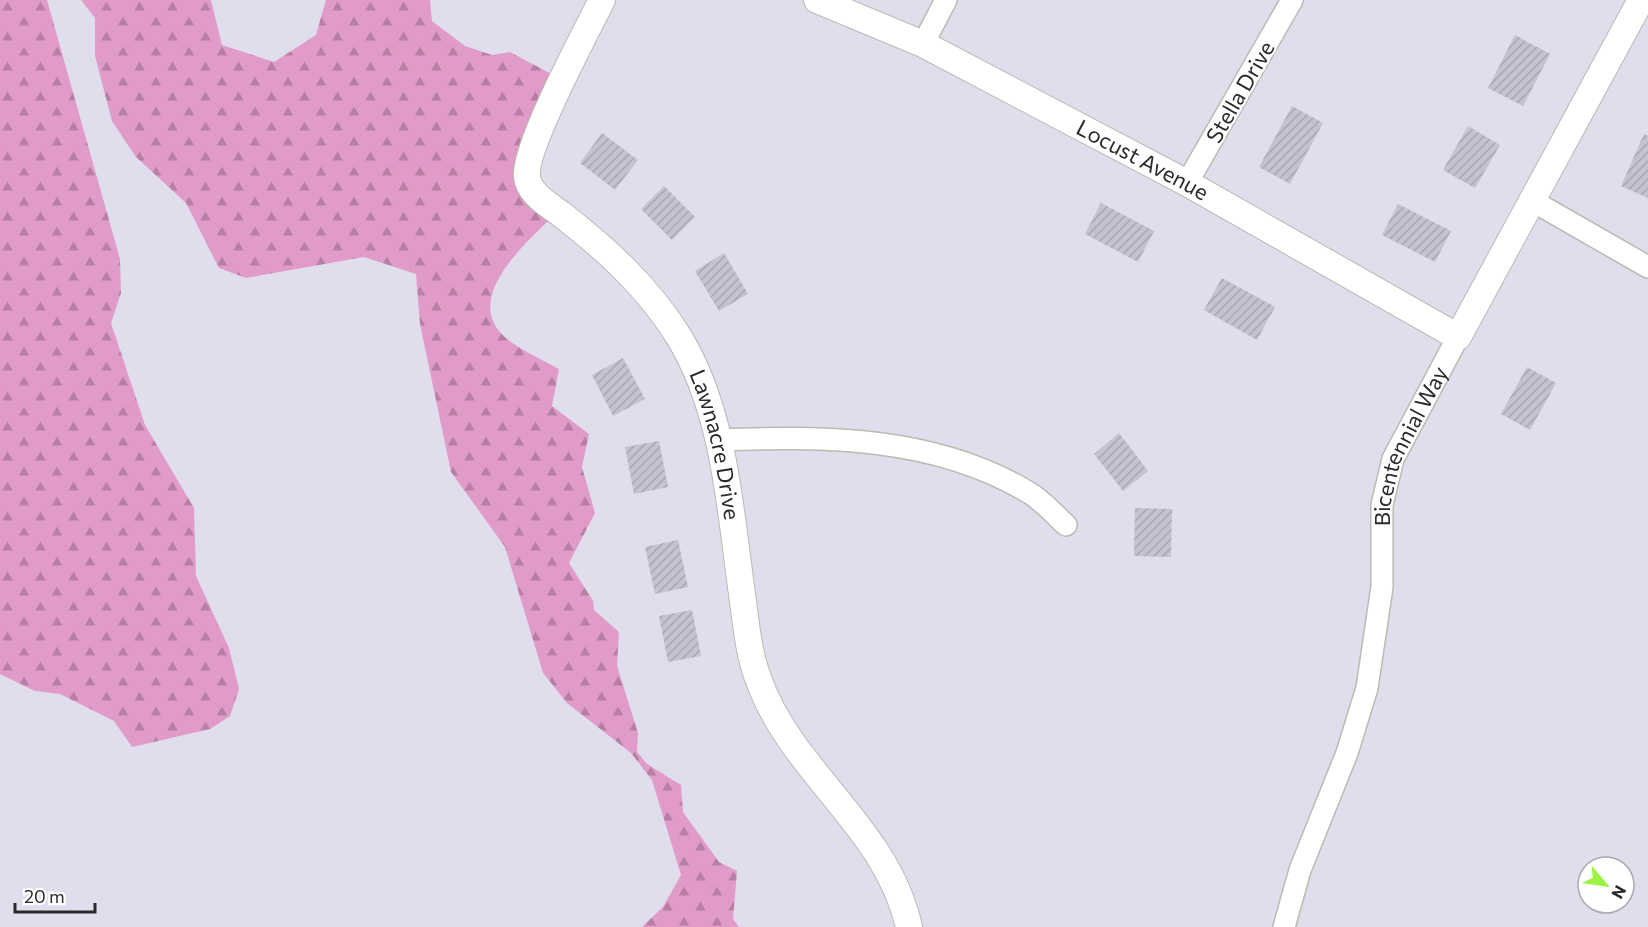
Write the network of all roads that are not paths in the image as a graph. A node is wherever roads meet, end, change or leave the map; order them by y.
1 (602, 0) edge
2 (817, 0) edge
3 (946, 0) edge
4 (1292, 0) edge
5 (1641, 0) edge
6 (922, 44) junction
7 (1187, 183) junction
8 (1531, 201) junction
9 (1648, 267) edge
10 (1458, 337) junction
11 (719, 440) junction
12 (1066, 525) dead end
13 (909, 927) edge
14 (1284, 927) edge

1 - 11 street, Lawnacre Drive
2 - 6 street, Locust Avenue
3 - 6 street
4 - 7 street, Stella Drive
5 - 8 street, Bicentennial Way
6 - 7 street, Locust Avenue
7 - 10 street, Locust Avenue
8 - 9 street
8 - 10 street, Bicentennial Way
10 - 14 street, Bicentennial Way
11 - 12 street
11 - 13 street, Lawnacre Drive

